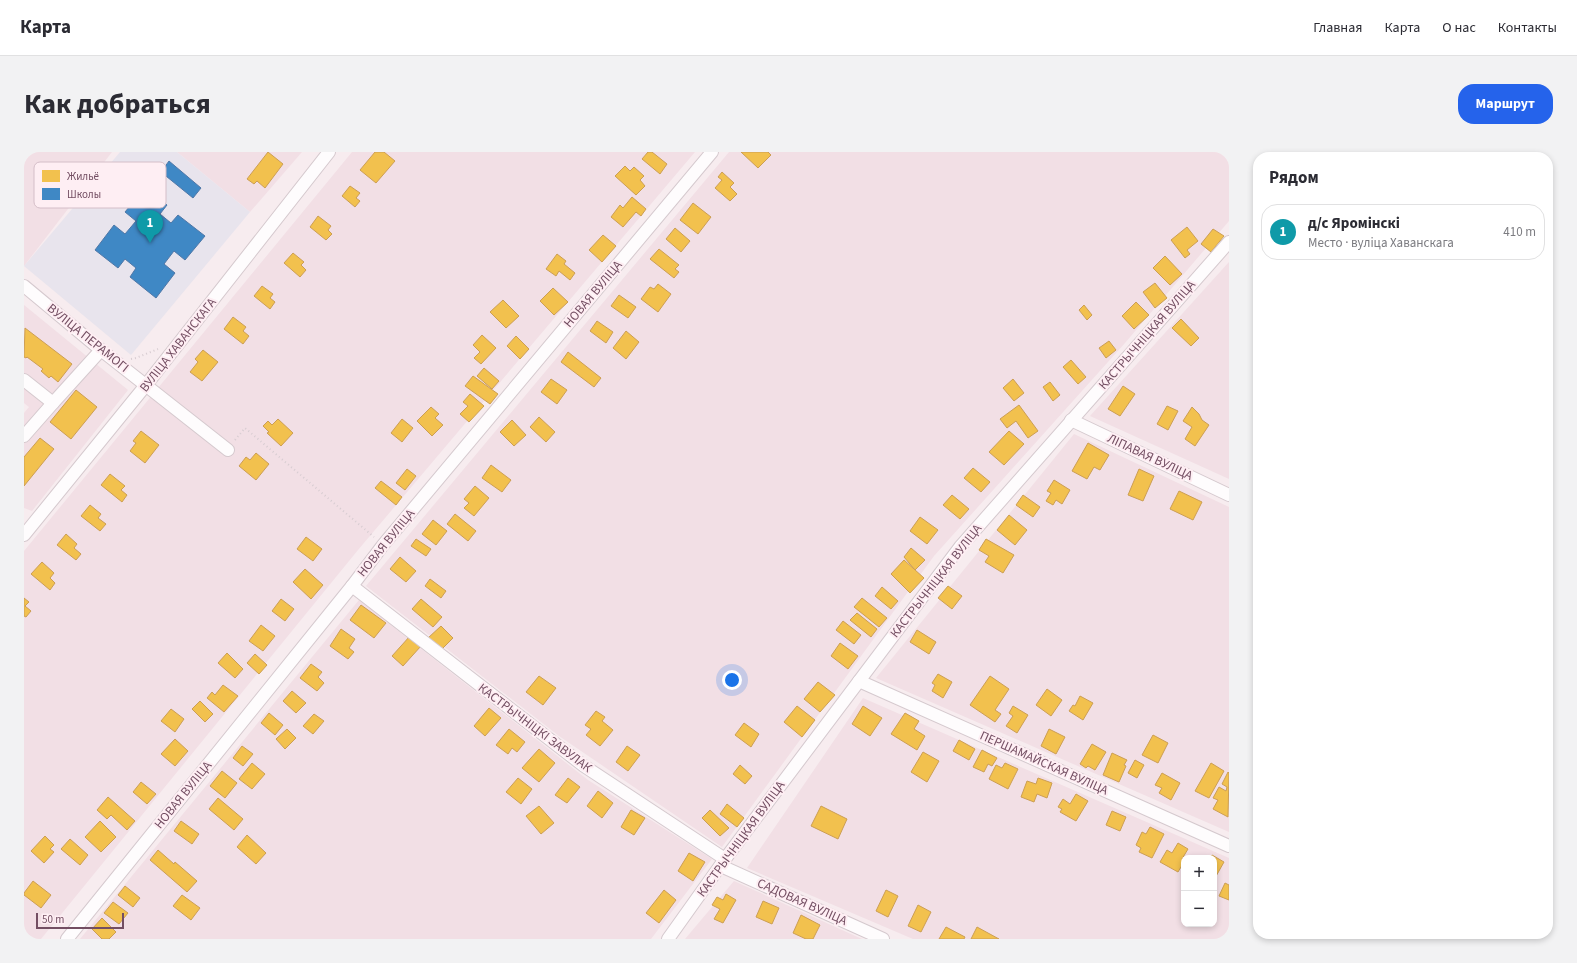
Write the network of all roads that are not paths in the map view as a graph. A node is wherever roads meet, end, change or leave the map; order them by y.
1 (329, 152) edge
2 (712, 152) edge
3 (1229, 242) edge
4 (24, 286) edge
5 (101, 350) junction
6 (24, 380) edge
7 (146, 385) junction
8 (53, 403) junction
9 (1071, 420) junction
10 (24, 436) edge
11 (228, 450) road end
12 (1229, 494) edge
13 (26, 526) edge
14 (352, 586) junction
15 (859, 681) junction
16 (1229, 846) edge
17 (723, 862) junction
18 (67, 939) edge
19 (668, 939) edge
20 (883, 939) edge

1 - 7 street, ВУЛІЦА ХАВАНСКАГА
2 - 14 street, НОВАЯ ВУЛІЦА
3 - 9 street, КАСТРЫЧНІЦКАЯ ВУЛІЦА
4 - 5 street, ВУЛІЦА ПЕРАМОГІ
5 - 7 street, ВУЛІЦА ПЕРАМОГІ
5 - 8 street
6 - 8 street
7 - 11 street, ВУЛІЦА ПЕРАМОГІ
7 - 13 street, ВУЛІЦА ХАВАНСКАГА
8 - 10 street
9 - 12 street, ЛІПАВАЯ ВУЛІЦА
9 - 15 street, КАСТРЫЧНІЦКАЯ ВУЛІЦА
14 - 17 street, КАСТРЫЧНІЦКІ ЗАВУЛАК
14 - 18 street, НОВАЯ ВУЛІЦА
15 - 16 street, ПЕРШАМАЙСКАЯ ВУЛІЦА
15 - 17 street, КАСТРЫЧНІЦКАЯ ВУЛІЦА
17 - 19 street, КАСТРЫЧНІЦКАЯ ВУЛІЦА
17 - 20 street, САДОВАЯ ВУЛІЦА

